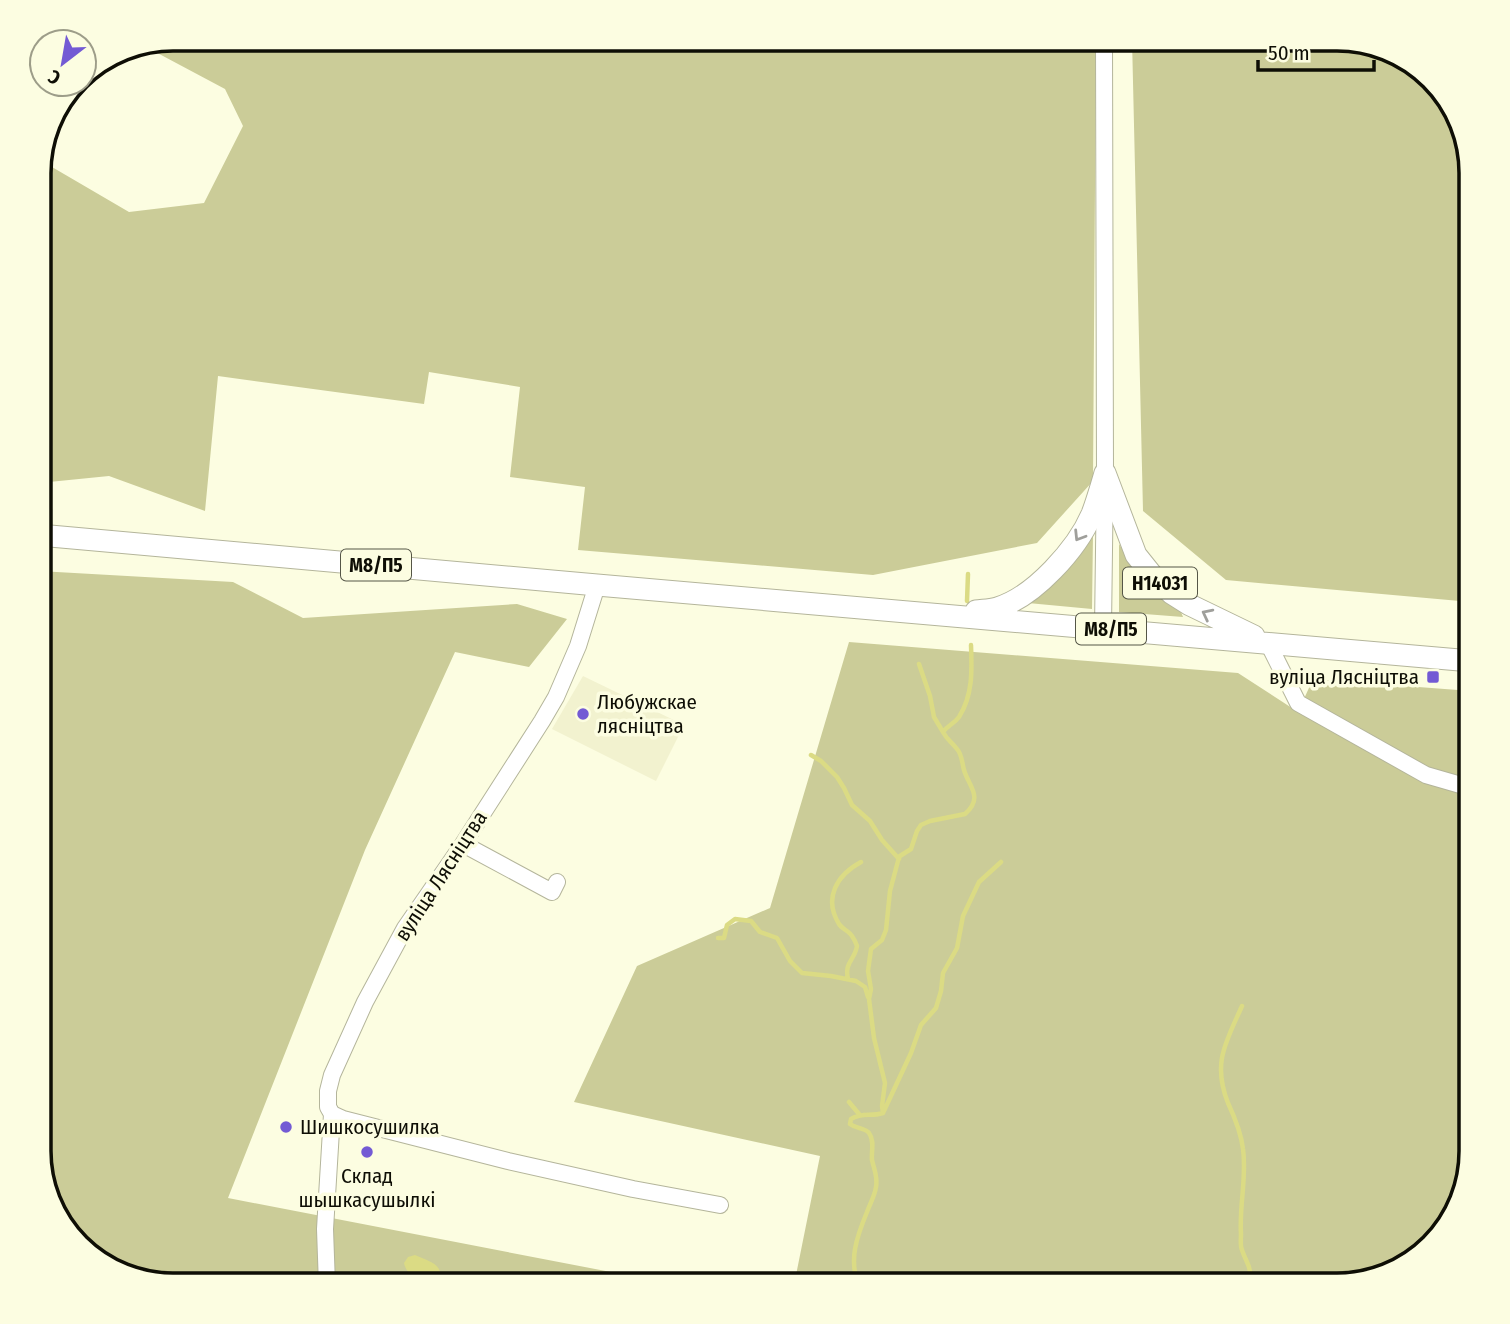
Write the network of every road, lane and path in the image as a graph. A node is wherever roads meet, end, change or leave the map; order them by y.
1 (1104, 51) edge
2 (1105, 473) junction
3 (51, 536) edge
4 (597, 585) junction
5 (954, 615) junction
6 (1103, 628) junction
7 (1268, 643) junction
8 (1459, 660) edge
9 (1459, 785) edge
10 (463, 844) junction
11 (557, 882) dead end
12 (332, 1114) junction
13 (720, 1205) dead end
14 (327, 1273) edge

1 - 2 street, Н14031
2 -> 5 main road, Н14031
2 - 6 street, Н14031
7 -> 2 main road, Н14031
3 - 4 main road, М8/П5
4 - 5 main road, М8/П5
4 - 10 street, вуліца Лясніцтва
5 - 6 main road, М8/П5
6 - 7 main road, М8/П5
7 - 8 main road, М8/П5
7 - 9 street
10 - 11 street
10 - 12 street, вуліца Лясніцтва
12 - 13 street
12 - 14 street, вуліца Лясніцтва

